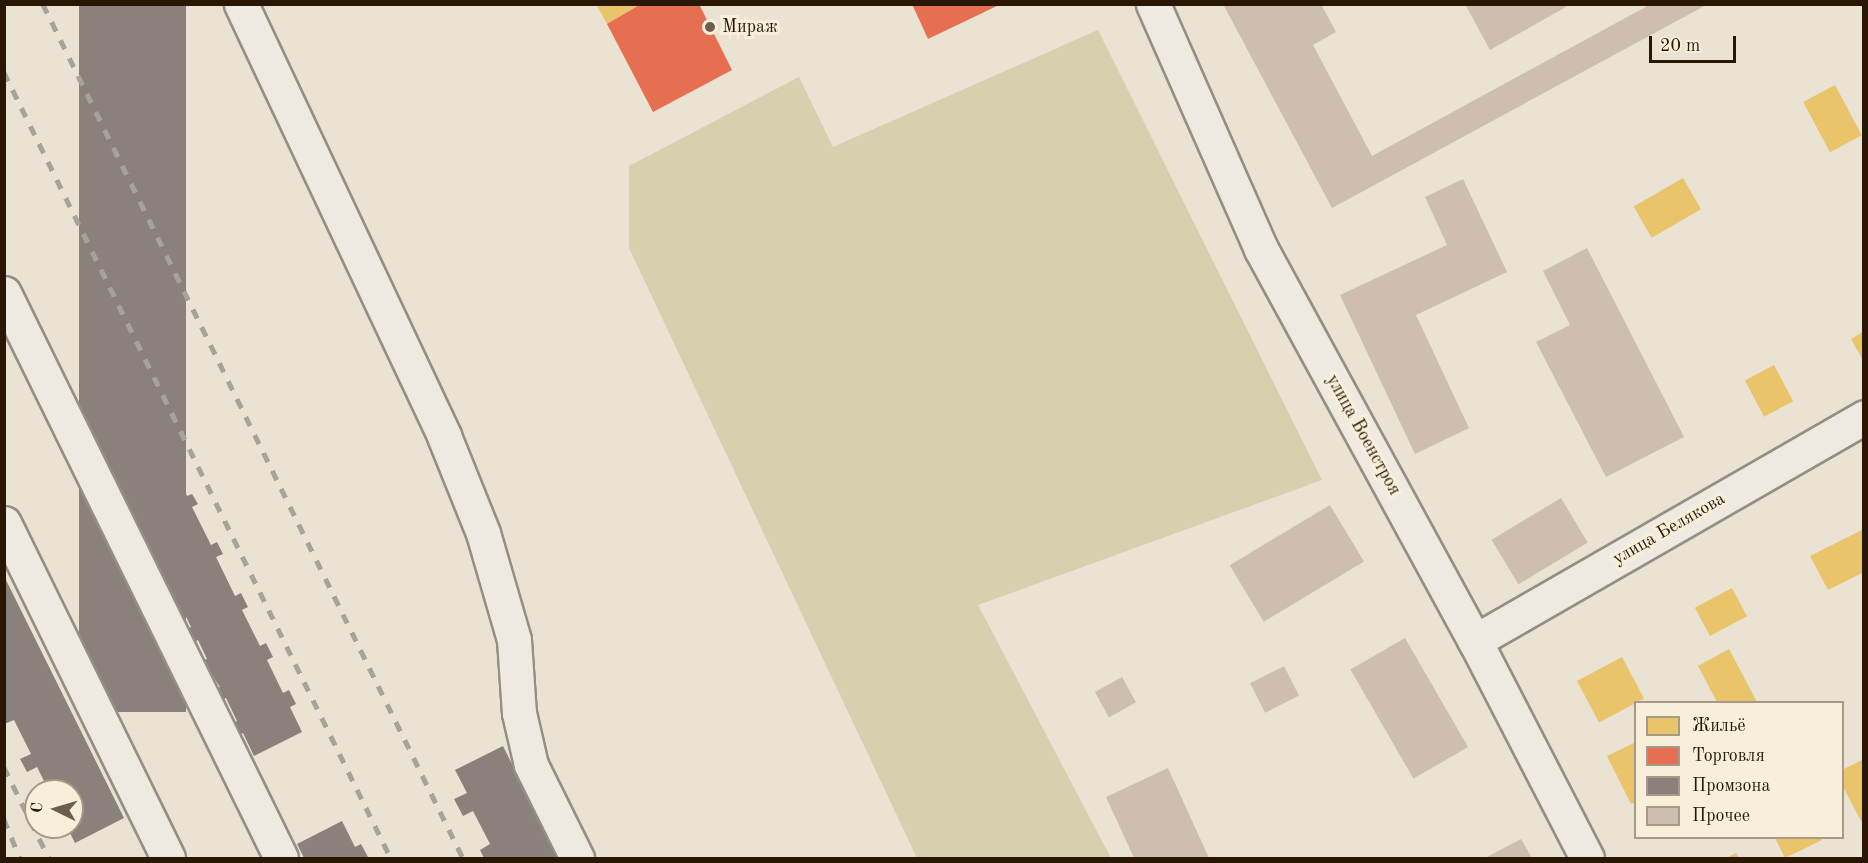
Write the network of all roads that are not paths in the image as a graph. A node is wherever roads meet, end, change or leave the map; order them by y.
1 (241, 4) edge
2 (1153, 4) edge
3 (4, 293) edge
4 (1863, 417) edge
5 (4, 523) edge
6 (1475, 641) junction
7 (168, 858) edge
8 (281, 858) edge
9 (577, 858) edge
10 (1587, 858) edge

1 - 9 street
2 - 6 street, улица Военстроя
3 - 8 street
4 - 6 street, улица Белякова
5 - 7 street
6 - 10 street, улица Военстроя

